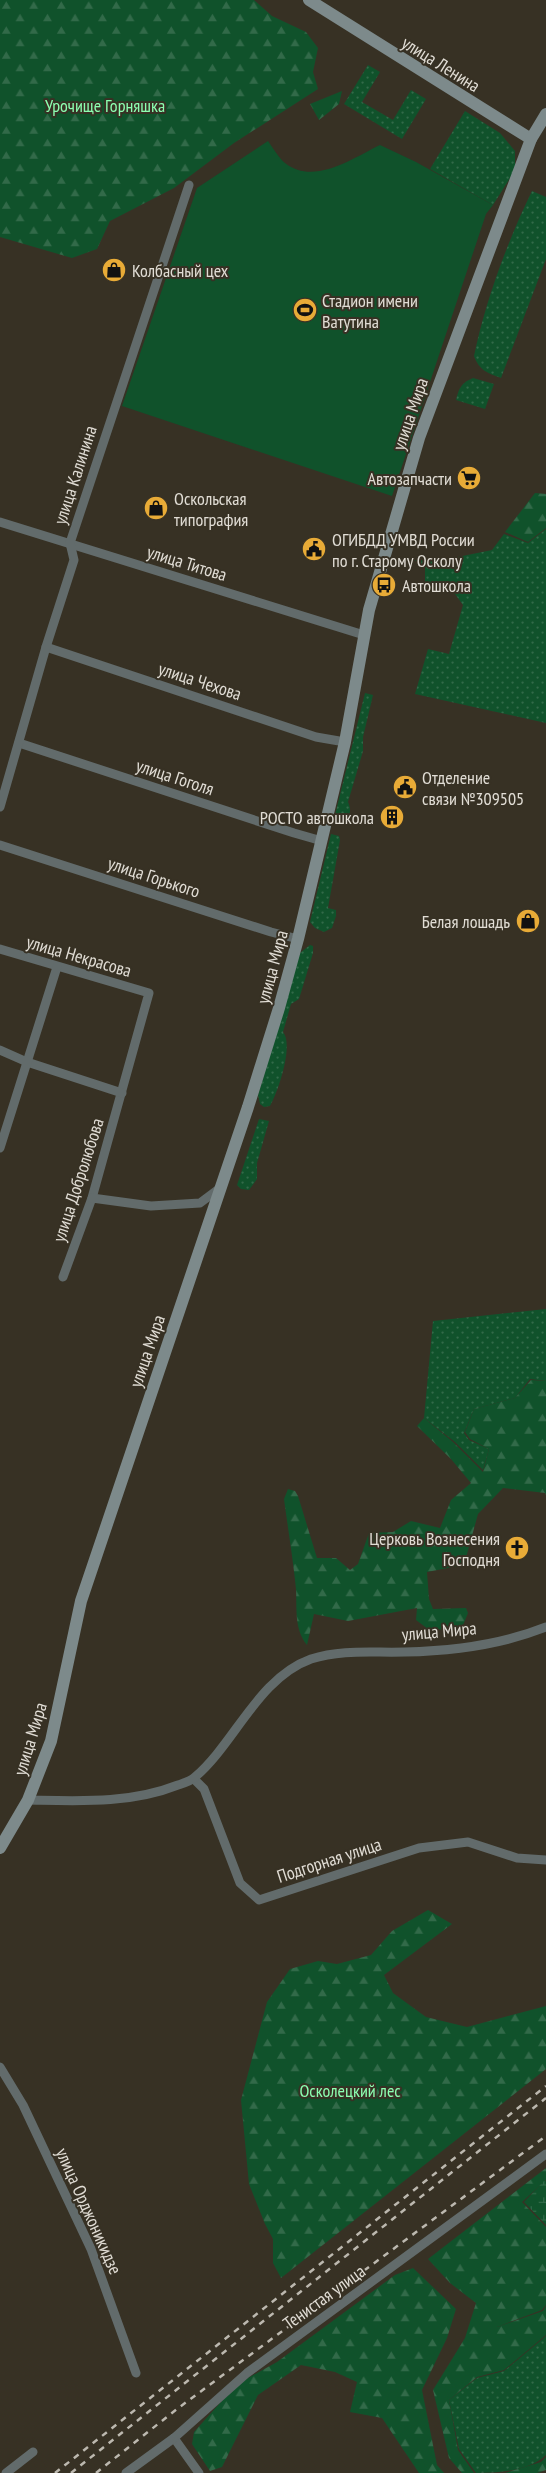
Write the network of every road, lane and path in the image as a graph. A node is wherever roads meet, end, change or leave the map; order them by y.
1 (309, 0) edge
2 (546, 114) edge
3 (531, 139) junction
4 (189, 185) dead end
5 (0, 522) edge
6 (70, 543) junction
7 (364, 635) junction
8 (46, 647) junction
9 (345, 742) junction
10 (19, 743) junction
11 (0, 808) edge
12 (322, 841) junction
13 (0, 845) edge
14 (298, 939) junction
15 (0, 949) edge
16 (57, 967) junction
17 (149, 993) joint
18 (0, 1050) edge
19 (27, 1062) junction
20 (122, 1093) junction
21 (0, 1148) edge
22 (220, 1188) junction
23 (92, 1198) junction
24 (63, 1277) dead end
25 (546, 1627) edge
26 (194, 1779) junction
27 (28, 1800) junction
28 (0, 1848) edge
29 (546, 1860) edge
30 (0, 2067) edge
31 (546, 2154) edge
32 (136, 2373) dead end
33 (174, 2438) junction
34 (33, 2452) dead end
35 (6, 2473) edge
36 (126, 2473) edge
37 (199, 2473) edge

1 - 3 main road, улица Ленина
2 - 3 main road
3 - 7 main road, улица Мира
4 - 6 street, улица Калинина
5 - 6 street, улица Титова
6 - 7 street, улица Титова
6 - 8 street, улица Калинина
7 - 9 main road, улица Мира
8 - 9 street, улица Чехова
8 - 10 street, улица Калинина
9 - 12 main road, улица Мира
10 - 11 street, улица Калинина
10 - 12 street, улица Гоголя
12 - 14 main road, улица Мира
13 - 14 street, улица Горького
14 - 22 main road, улица Мира
15 - 16 street, улица Некрасова
16 - 17 street, улица Некрасова
16 - 19 street
17 - 20 street, улица Добролюбова
18 - 19 street
19 - 20 street
19 - 21 street
20 - 23 street, улица Добролюбова
22 - 23 street
22 - 27 main road, улица Мира
23 - 24 street, улица Добролюбова
25 - 26 street, улица Мира
26 - 27 street, улица Мира
26 - 29 street, Подгорная улица
27 - 28 main road, улица Мира
30 - 32 street, улица Орджоникидзе
31 - 33 street, Тенистая улица
33 - 36 street, Тенистая улица
33 - 37 street
34 - 35 street

